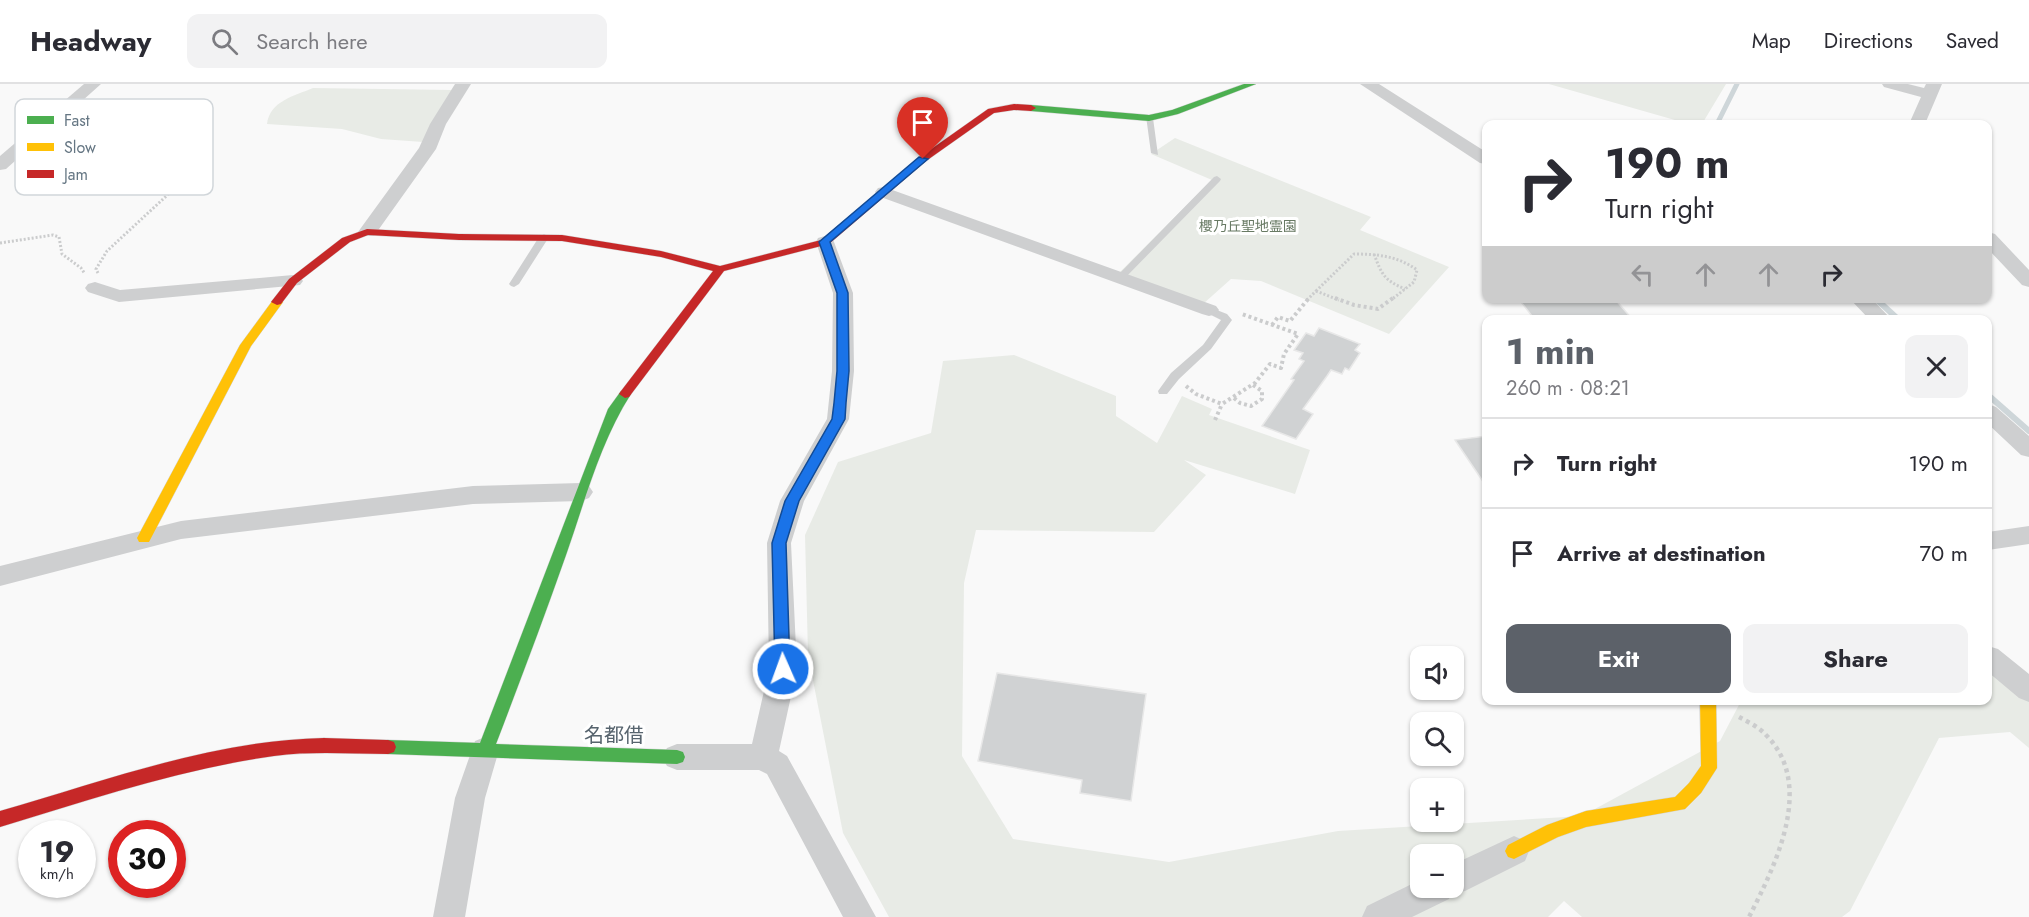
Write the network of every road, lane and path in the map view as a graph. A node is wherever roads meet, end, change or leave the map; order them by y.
1 (93, 84) edge
2 (1252, 84) edge
3 (1368, 84) edge
4 (1890, 84) edge
5 (456, 85) edge
6 (1931, 89) edge
7 (76, 99) edge
8 (1149, 118) junction
9 (1919, 120) edge
10 (15, 152) edge
11 (1155, 153) dead end
12 (1482, 156) edge
13 (0, 165) edge
14 (1217, 179) dead end
15 (884, 192) junction
16 (167, 195) edge
17 (367, 232) junction
18 (544, 237) junction
19 (1992, 241) edge
20 (825, 242) junction
21 (0, 243) edge
22 (1374, 254) junction
23 (720, 269) junction
24 (1120, 278) junction
25 (293, 281) junction
26 (2029, 281) edge
27 (514, 284) dead end
28 (95, 288) junction
29 (1405, 290) junction
30 (1316, 291) junction
31 (1864, 303) edge
32 (1216, 313) junction
33 (1877, 315) edge
34 (1272, 325) junction
35 (1298, 334) junction
36 (1303, 336) dead end
37 (1175, 375) junction
38 (1253, 385) junction
39 (1163, 391) dead end
40 (1234, 398) junction
41 (1222, 404) junction
42 (1992, 416) edge
43 (1215, 420) dead end
44 (2029, 449) edge
45 (580, 492) junction
46 (2029, 535) edge
47 (144, 538) junction
48 (1992, 540) edge
49 (0, 576) edge
50 (1992, 660) edge
51 (2029, 690) edge
52 (1708, 705) edge
53 (1714, 705) edge
54 (485, 750) junction
55 (677, 757) joint
56 (763, 757) junction
57 (0, 819) edge
58 (1514, 851) joint
59 (1464, 875) edge
60 (1417, 898) edge
61 (449, 917) edge
62 (860, 917) edge
63 (1378, 917) edge
64 (1749, 917) edge

1 - 7 street
2 - 8 street
3 - 12 street
4 - 6 street
5 - 17 street
6 - 9 street
8 - 11 lane
8 - 15 street
10 - 13 street
14 - 24 lane
15 - 20 street
15 - 24 street
16 - 28 path
17 - 18 street
17 - 25 street
18 - 23 street
18 - 27 lane
19 - 26 street
20 - 23 street
20 - 56 street
21 - 28 path
22 - 29 path
22 - 29 path
22 - 30 path
23 - 45 street
24 - 32 street
25 - 28 street
25 - 47 street
29 - 30 path
30 - 34 path
31 - 33 street
32 - 34 path
32 - 37 lane
34 - 35 path
35 - 36 path
35 - 38 path
37 - 39 lane
37 - 41 path
38 - 40 path
38 - 40 path
40 - 41 path
41 - 43 path
42 - 44 street
45 - 47 street
45 - 54 street
46 - 48 street
47 - 49 street
50 - 51 street
52 - 58 street
53 - 64 path
54 - 55 street
54 - 57 street
54 - 61 street
55 - 56 street
56 - 62 street
58 - 59 street
60 - 63 street

